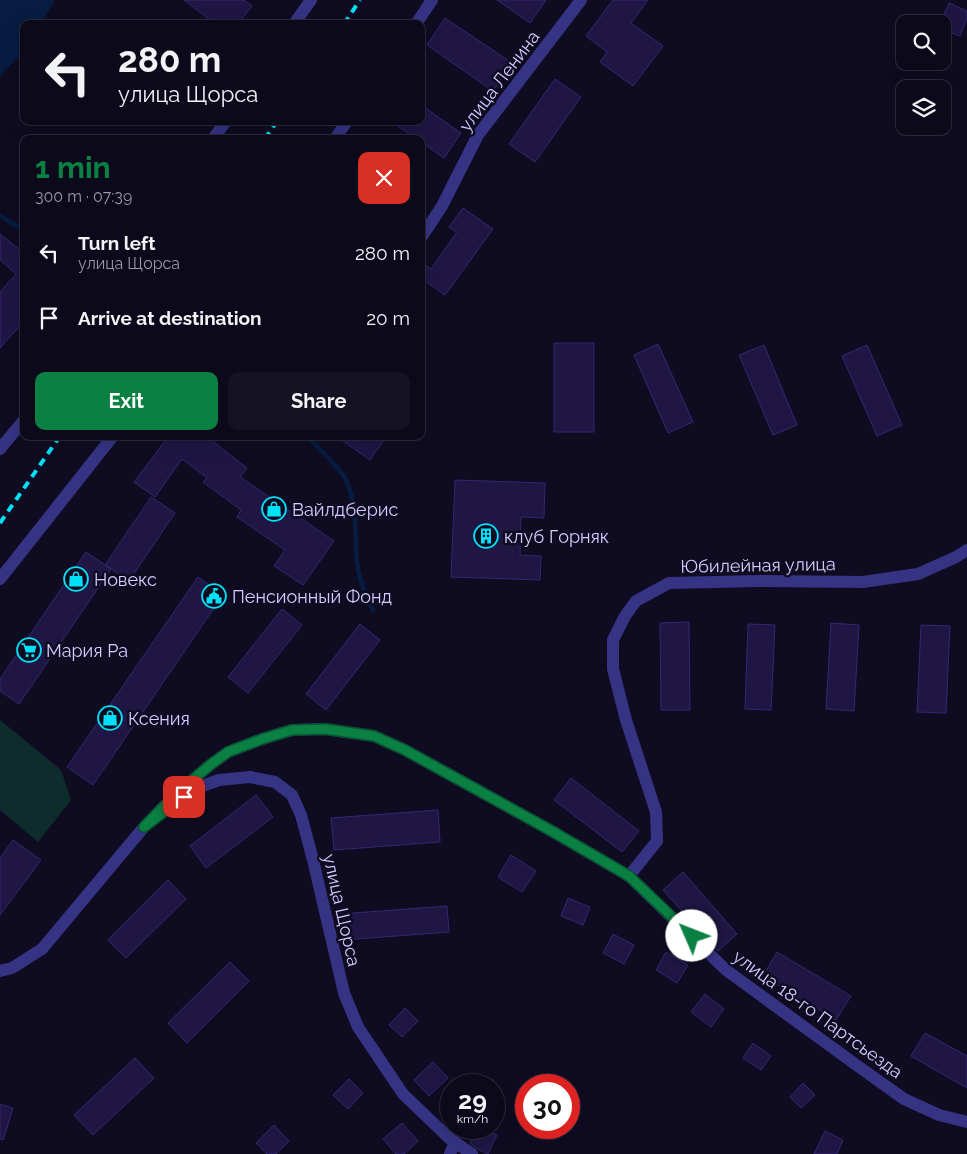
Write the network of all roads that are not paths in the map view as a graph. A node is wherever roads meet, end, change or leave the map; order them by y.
1 (311, 0) edge
2 (432, 0) edge
3 (581, 0) edge
4 (297, 20) edge
5 (419, 20) edge
6 (425, 232) edge
7 (20, 425) edge
8 (110, 440) edge
9 (0, 449) edge
10 (967, 550) edge
11 (0, 580) edge
12 (144, 827) junction
13 (629, 876) junction
14 (0, 971) edge
15 (967, 1122) edge
16 (452, 1148) edge
17 (472, 1154) edge

1 - 4 street
2 - 5 street
3 - 6 street, улица Ленина
7 - 9 street
8 - 11 street
10 - 13 street, Юбилейная улица
12 - 13 street, улица 18-го Партсьезда
12 - 14 street, улица 18-го Партсьезда
12 - 16 street, улица Щорса
13 - 15 street, улица 18-го Партсьезда
16 - 17 street, улица Щорса

